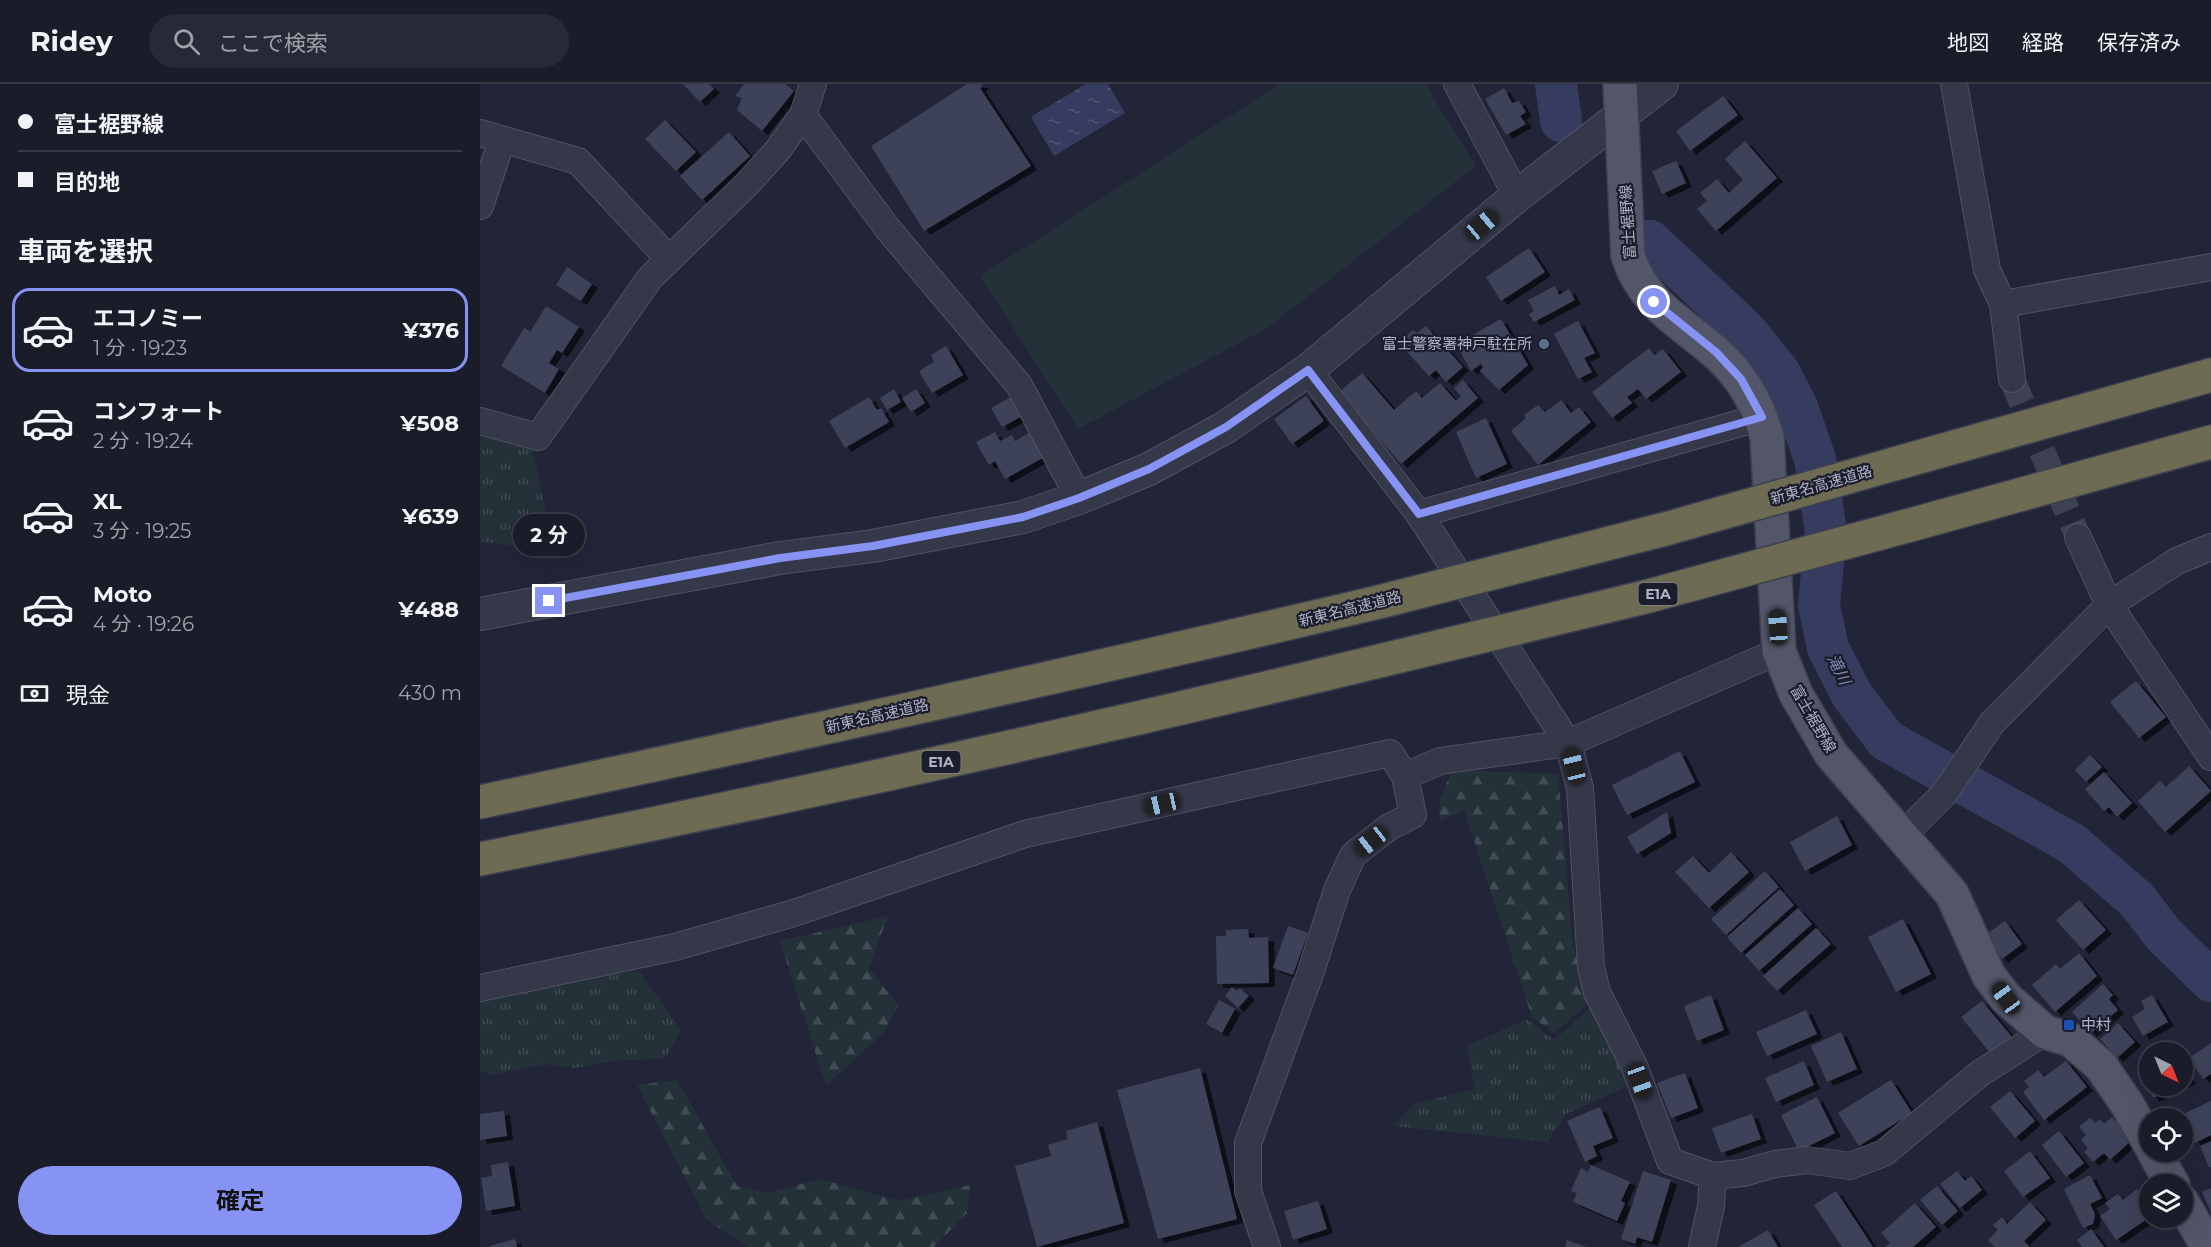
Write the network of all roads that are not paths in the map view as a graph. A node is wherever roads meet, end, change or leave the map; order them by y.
1 (813, 84) edge
2 (1457, 84) edge
3 (1662, 84) edge
4 (1954, 84) edge
5 (1622, 99) edge
6 (802, 115) junction
7 (491, 137) edge
8 (1517, 196) junction
9 (480, 206) edge
10 (669, 259) junction
11 (2211, 267) edge
12 (2003, 304) junction
13 (1308, 370) junction
14 (2211, 375) edge
15 (2012, 379) tunnel mouth
16 (1762, 417) junction
17 (480, 421) edge
18 (2211, 442) edge
19 (1079, 498) junction
20 (1419, 514) junction
21 (2078, 537) tunnel mouth
22 (2211, 547) edge
23 (2109, 605) junction
24 (480, 614) edge
25 (1779, 651) junction
26 (1568, 743) junction
27 (2211, 757) edge
28 (1405, 776) junction
29 (480, 802) edge
30 (1903, 835) junction
31 (480, 859) edge
32 (480, 988) edge
33 (2045, 1032) junction
34 (2139, 1125) edge
35 (1713, 1176) junction
36 (2193, 1221) edge
37 (1267, 1247) edge
38 (1702, 1247) edge
39 (2208, 1247) edge

1 - 6 street
2 - 8 street
3 - 5 street
4 - 12 street
5 - 8 street
5 - 16 main road, 富士裾野線
6 - 10 street
6 - 19 street
7 - 9 street
7 - 10 street
8 - 13 street
10 - 17 street
11 - 12 street
12 - 15 street
13 - 19 street
13 - 20 street
14 - 29 highway, 新東名高速道路, bridge
16 - 20 street
16 - 25 main road, 富士裾野線
18 - 31 highway, E1A, bridge
19 - 24 street
20 - 26 street
21 - 23 street
22 - 23 street
23 - 27 street
23 - 30 street
25 - 26 street
25 - 30 main road, 富士裾野線
26 - 28 street
26 - 35 street
28 - 32 street
28 - 37 street
30 - 33 main road, 富士裾野線
33 - 34 main road, 富士裾野線
33 - 35 street
35 - 38 street
36 - 39 main road

